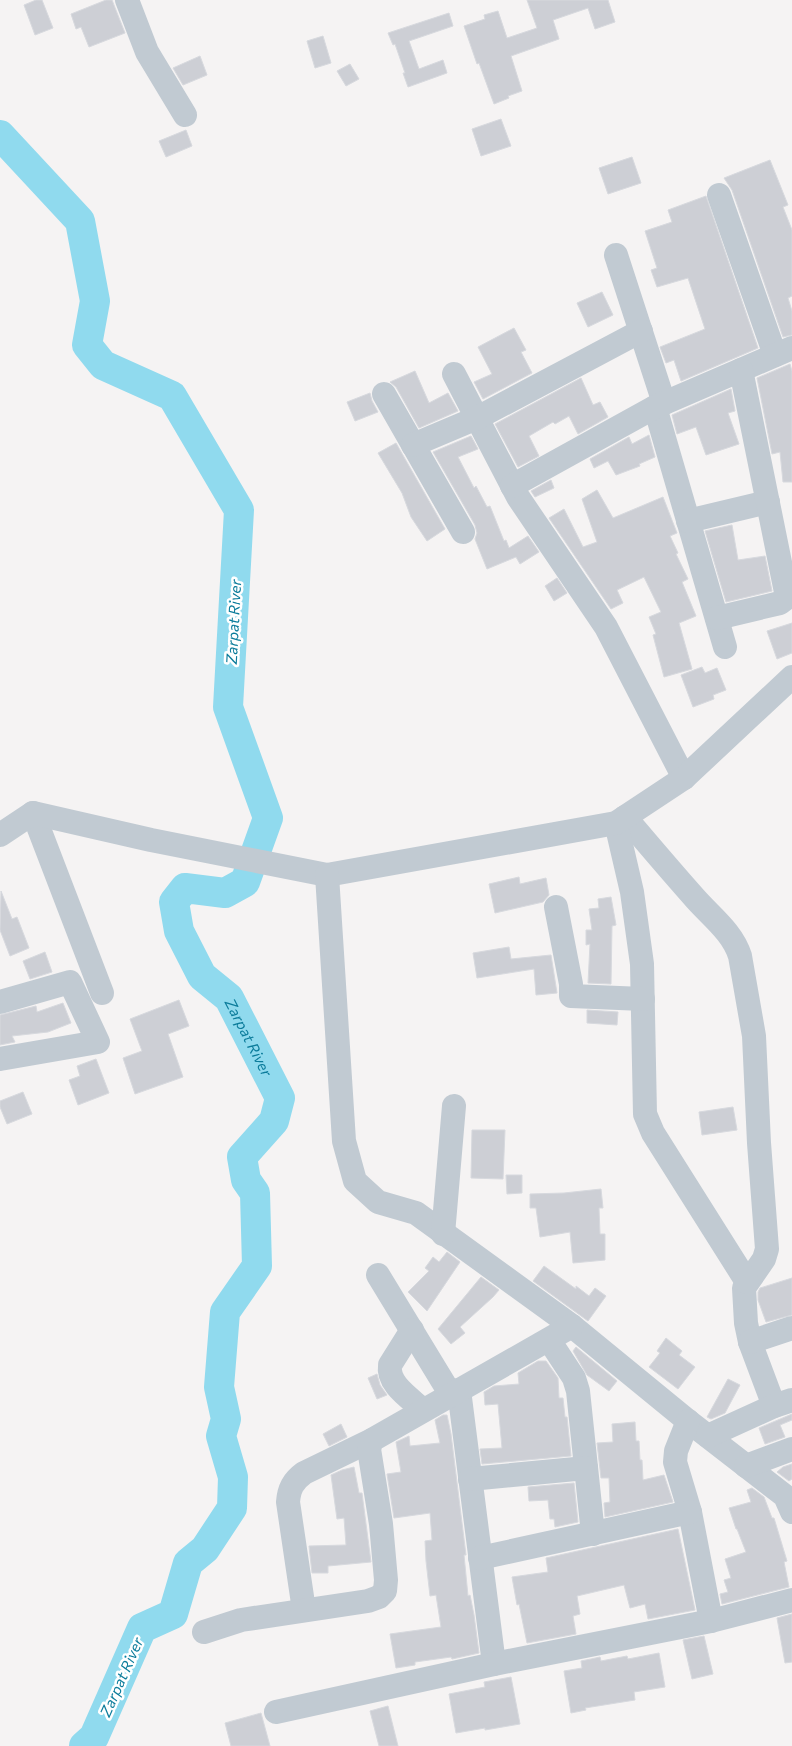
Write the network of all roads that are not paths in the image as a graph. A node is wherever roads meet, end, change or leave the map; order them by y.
1 (126, 0) edge
2 (185, 115) dead end
3 (719, 195) dead end
4 (616, 255) dead end
5 (641, 331) junction
6 (784, 352) edge
7 (741, 370) junction
8 (454, 374) dead end
9 (384, 394) dead end
10 (660, 405) junction
11 (477, 418) junction
12 (413, 445) junction
13 (512, 486) junction
14 (768, 502) junction
15 (688, 521) junction
16 (462, 532) dead end
17 (716, 618) junction
18 (725, 647) dead end
19 (792, 677) edge
20 (684, 778) junction
21 (33, 813) junction
22 (620, 820) junction
23 (0, 834) edge
24 (328, 875) junction
25 (556, 907) dead end
26 (102, 993) dead end
27 (643, 999) junction
28 (0, 1002) edge
29 (0, 1060) edge
30 (454, 1106) dead end
31 (443, 1234) junction
32 (378, 1275) dead end
33 (748, 1282) junction
34 (572, 1326) junction
35 (792, 1328) edge
36 (412, 1330) junction
37 (550, 1340) junction
38 (750, 1342) junction
39 (455, 1392) junction
40 (783, 1403) edge
41 (423, 1410) junction
42 (688, 1421) junction
43 (708, 1436) junction
44 (372, 1440) junction
45 (792, 1449) edge
46 (746, 1466) junction
47 (586, 1468) junction
48 (470, 1479) junction
49 (790, 1500) edge
50 (690, 1512) junction
51 (593, 1534) junction
52 (480, 1558) junction
53 (792, 1600) edge
54 (304, 1610) junction
55 (711, 1621) junction
56 (204, 1632) dead end
57 (494, 1664) junction
58 (276, 1712) dead end

1 - 2 street
3 - 6 street
4 - 5 street
5 - 10 street
5 - 11 street
6 - 7 street
7 - 10 street
7 - 14 street
8 - 11 street
9 - 12 street
10 - 13 street
10 - 15 street
11 - 12 street
11 - 13 street
12 - 16 street
13 - 20 street
14 - 15 street
14 - 17 street
15 - 17 street
17 - 18 street
19 - 20 street
20 - 22 street
21 - 23 street
21 - 24 street
21 - 26 street
22 - 24 street
22 - 27 street
22 - 33 street
24 - 31 street
25 - 27 street
27 - 33 street
28 - 29 street
30 - 31 street
31 - 34 street
32 - 36 street
33 - 38 street
34 - 37 street
34 - 42 street
35 - 38 street
36 - 39 street
36 - 41 street
37 - 39 street
37 - 47 street
38 - 40 street
39 - 41 street
39 - 48 street
40 - 43 street
41 - 44 street
42 - 43 street
42 - 50 street
43 - 46 street
44 - 54 street
44 - 54 street
45 - 46 street
46 - 49 street
47 - 48 street
47 - 51 street
48 - 52 street
50 - 51 street
50 - 55 street
51 - 52 street
52 - 57 street
53 - 55 street
54 - 56 street
55 - 57 street
57 - 58 street

